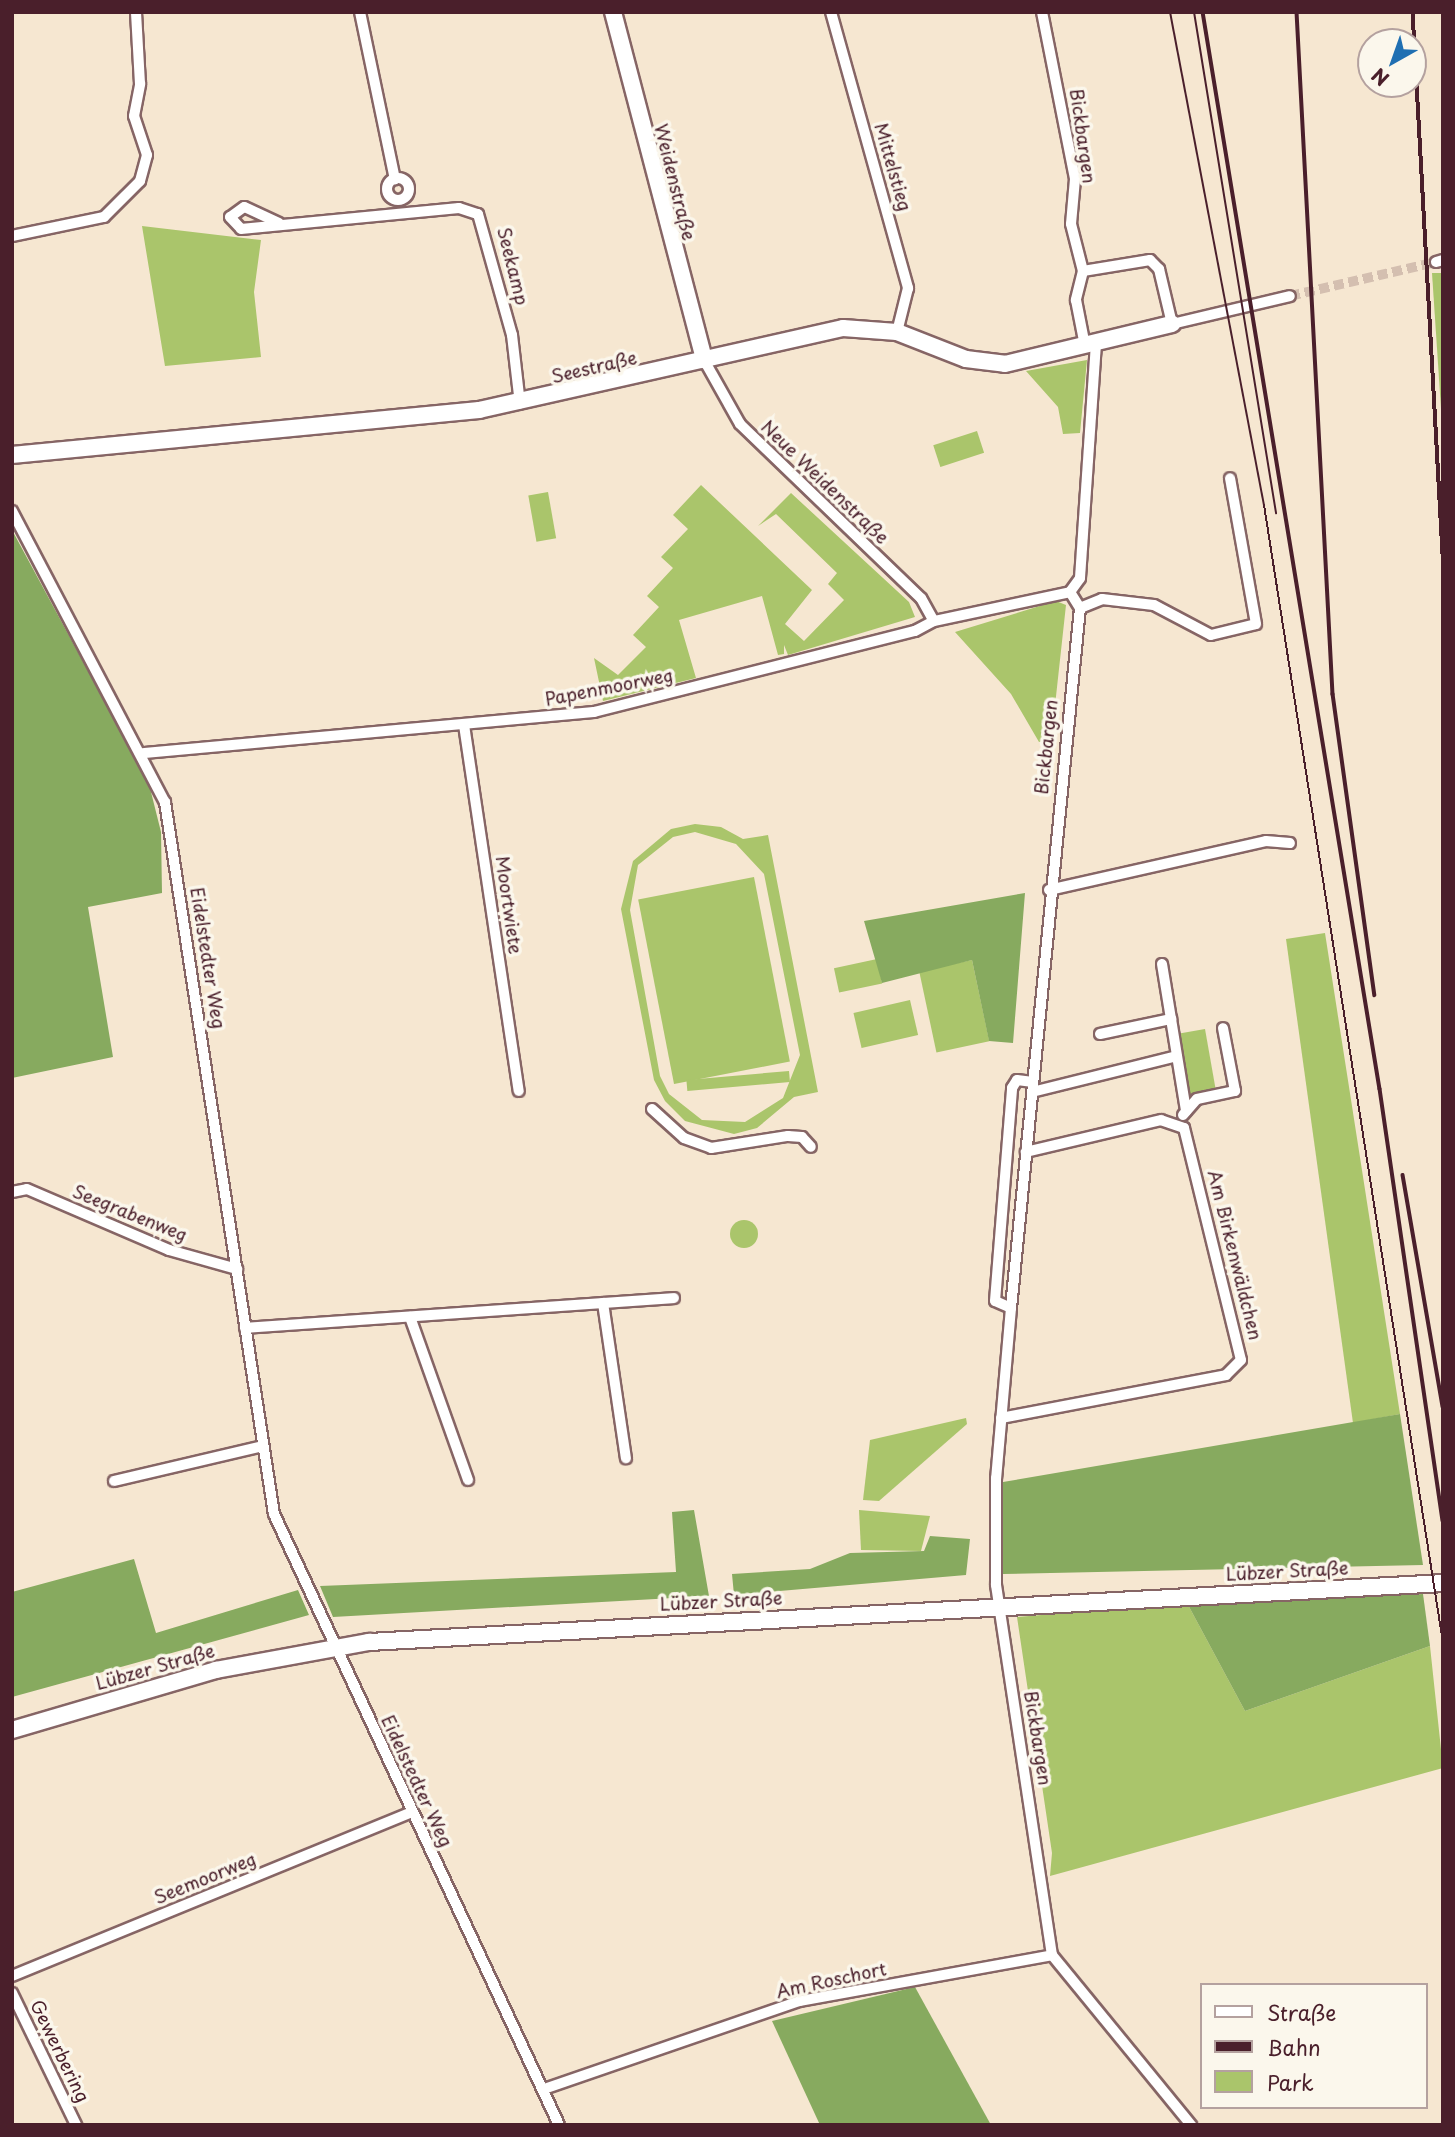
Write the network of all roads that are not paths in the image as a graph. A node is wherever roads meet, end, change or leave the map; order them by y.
1 (135, 12) edge
2 (613, 12) edge
3 (831, 12) edge
4 (1042, 12) edge
5 (363, 16) edge
6 (395, 179) junction
7 (398, 200) junction
8 (399, 213) junction
9 (279, 223) dead end
10 (12, 236) edge
11 (1083, 271) junction
12 (1290, 296) tunnel mouth
13 (1172, 324) junction
14 (897, 332) junction
15 (1090, 345) junction
16 (704, 360) junction
17 (520, 404) junction
18 (12, 454) edge
19 (1230, 478) dead end
20 (12, 511) edge
21 (1070, 592) junction
22 (1080, 608) junction
23 (934, 621) junction
24 (464, 725) junction
25 (144, 753) junction
26 (1290, 843) dead end
27 (1049, 890) junction
28 (1162, 964) dead end
29 (1171, 1019) junction
30 (1223, 1028) dead end
31 (1100, 1034) dead end
32 (1177, 1056) junction
33 (1033, 1087) junction
34 (519, 1091) dead end
35 (652, 1109) dead end
36 (1186, 1111) junction
37 (1178, 1122) junction
38 (811, 1147) dead end
39 (1026, 1152) junction
40 (12, 1192) edge
41 (237, 1269) junction
42 (674, 1298) dead end
43 (603, 1303) junction
44 (1011, 1308) junction
45 (410, 1317) junction
46 (245, 1328) junction
47 (1001, 1418) junction
48 (263, 1446) junction
49 (626, 1458) dead end
50 (468, 1480) dead end
51 (114, 1481) dead end
52 (1443, 1583) edge
53 (998, 1606) junction
54 (337, 1646) junction
55 (12, 1730) edge
56 (411, 1812) junction
57 (1052, 1955) junction
58 (12, 1976) edge
59 (12, 1993) edge
60 (544, 2089) junction
61 (76, 2125) edge
62 (559, 2125) edge
63 (1191, 2125) edge

1 - 10 street
2 - 16 street, Weidenstraße
3 - 14 street, Mittelstieg
4 - 11 street, Bickbargen
5 - 6 street
6 - 7 street
6 - 7 street
7 - 8 street
8 - 9 street, Seekamp
8 - 17 street, Seekamp
11 - 13 street
11 - 15 street, Bickbargen
12 - 13 street, Seestraße
13 - 15 street, Seestraße
14 - 15 street, Seestraße
14 - 16 street, Seestraße
15 - 21 street, Bickbargen
16 - 17 street, Seestraße
16 - 23 street, Neue Weidenstraße
17 - 18 street, Seestraße
19 - 22 street
20 - 25 street, Eidelstedter Weg
21 - 22 street
21 - 23 street, Papenmoorweg
22 - 27 street, Bickbargen
23 - 24 street, Papenmoorweg
24 - 25 street, Papenmoorweg
24 - 34 street, Moortwiete
25 - 41 street, Eidelstedter Weg
26 - 27 street
27 - 33 street, Bickbargen
28 - 29 street
29 - 31 street
29 - 32 street
30 - 36 street
32 - 33 street
32 - 36 street
33 - 39 street, Bickbargen
33 - 44 street
35 - 38 street
36 - 37 street
37 - 39 street
37 - 47 street, Am Birkenwäldchen
39 - 44 street, Bickbargen
40 - 41 street, Seegrabenweg
41 - 46 street, Eidelstedter Weg
42 - 43 street
43 - 45 street
43 - 49 street
44 - 47 street, Bickbargen
45 - 46 street
45 - 50 street
46 - 48 street, Eidelstedter Weg
47 - 53 street, Bickbargen
48 - 51 street
48 - 54 street, Eidelstedter Weg
52 - 53 street, Lübzer Straße
53 - 54 street, Lübzer Straße
53 - 57 street, Bickbargen
54 - 55 street, Lübzer Straße
54 - 56 street, Eidelstedter Weg
56 - 58 street, Seemoorweg
56 - 60 street, Eidelstedter Weg
57 - 60 street, Am Roschort
57 - 63 street
59 - 61 street, Gewerbering
60 - 62 street, Eidelstedter Weg

